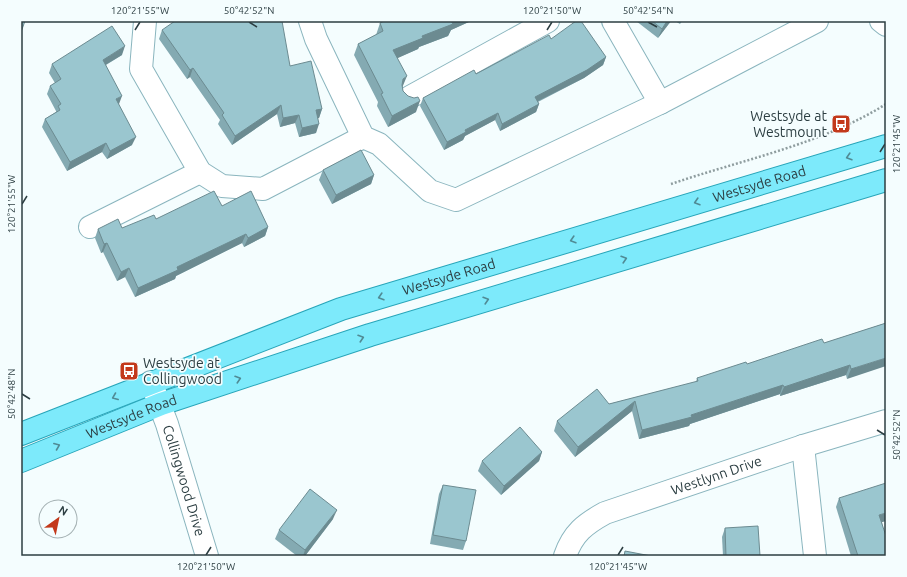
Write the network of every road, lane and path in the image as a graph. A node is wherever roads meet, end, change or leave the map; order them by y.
1 (145, 21) edge
2 (310, 21) edge
3 (548, 21) edge
4 (613, 21) edge
5 (817, 21) edge
6 (881, 21) edge
7 (886, 25) edge
8 (410, 97) edge
9 (660, 104) junction
10 (362, 137) junction
11 (886, 146) edge
12 (200, 172) junction
13 (886, 180) edge
14 (90, 227) dead end
15 (152, 382) junction
16 (161, 404) junction
17 (886, 421) edge
18 (21, 434) edge
19 (803, 446) junction
20 (21, 461) edge
21 (207, 556) edge
22 (565, 556) edge
23 (815, 556) edge

1 - 12 street
2 - 10 street
3 - 8 street
4 - 9 street
5 - 9 street
6 - 7 street
9 - 10 street
10 - 12 street
11 -> 15 main road, Westsyde Road
12 - 14 street
16 -> 13 main road, Westsyde Road
15 - 16 street, Collingwood Drive
15 -> 18 main road, Westsyde Road
20 -> 16 main road, Westsyde Road
16 - 21 street, Collingwood Drive
17 - 19 street, Westlynn Drive
19 - 22 street, Westlynn Drive
19 - 23 street

